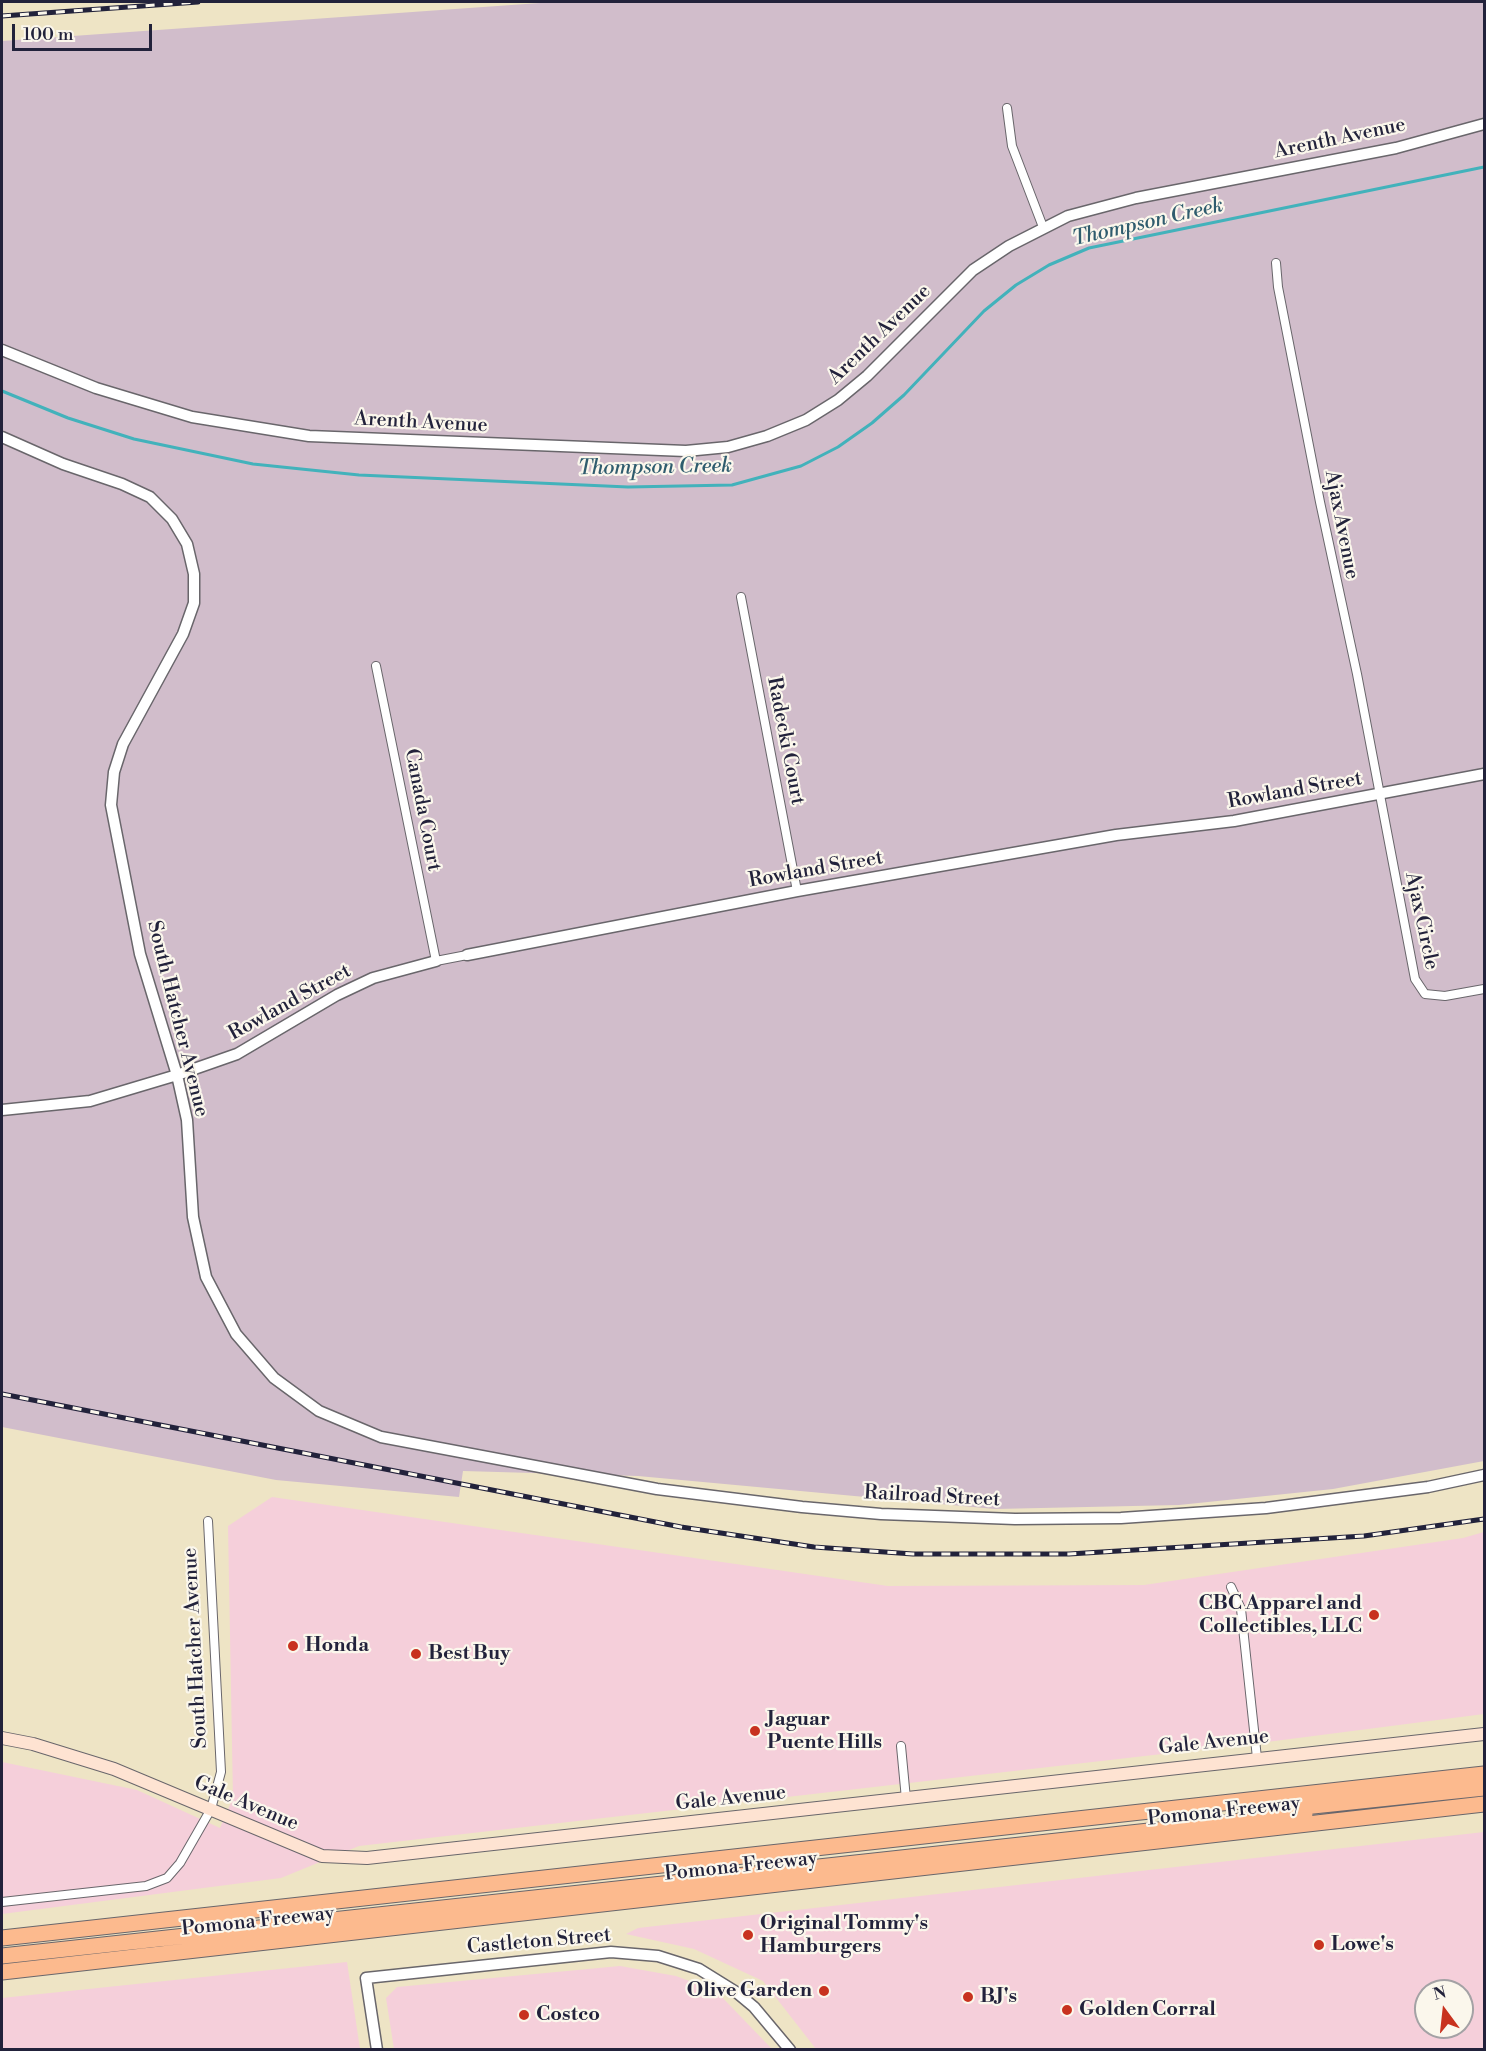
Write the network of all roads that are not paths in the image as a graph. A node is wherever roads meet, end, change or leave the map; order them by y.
1 (1007, 108) dead end
2 (1485, 124) edge
3 (1043, 227) junction
4 (1276, 263) dead end
5 (2, 350) edge
6 (2, 437) edge
7 (741, 597) dead end
8 (376, 666) dead end
9 (1485, 774) edge
10 (1379, 793) junction
11 (797, 891) junction
12 (467, 955) joint
13 (436, 961) junction
14 (1485, 989) edge
15 (177, 1075) junction
16 (2, 1110) edge
17 (381, 1437) joint
18 (1485, 1476) edge
19 (208, 1521) dead end
20 (1232, 1587) dead end
21 (1485, 1734) edge
22 (2, 1738) edge
23 (901, 1746) dead end
24 (1257, 1758) junction
25 (1485, 1774) edge
26 (1485, 1788) edge
27 (1485, 1794) edge
28 (906, 1799) junction
29 (1485, 1804) edge
30 (211, 1809) junction
31 (2, 1902) edge
32 (2, 1938) edge
33 (2, 1950) edge
34 (2, 1956) edge
35 (2, 1972) edge
36 (377, 2049) edge
37 (790, 2049) edge

1 - 3 street
2 - 3 street, Arenth Avenue
3 - 5 street, Arenth Avenue
4 - 10 street, Ajax Avenue
6 - 15 street, South Hatcher Avenue
7 - 11 street, Radecki Court
8 - 13 street, Canada Court
9 - 10 street, Rowland Street
10 - 11 street, Rowland Street
10 - 14 street, Ajax Circle
11 - 12 street, Rowland Street
12 - 13 street, Rowland Street
13 - 15 street, Rowland Street
15 - 16 street
15 - 17 street, South Hatcher Avenue
17 - 18 street, Railroad Street
19 - 30 street, South Hatcher Avenue
20 - 24 street
21 - 24 main road, Gale Avenue
22 - 30 main road, Gale Avenue
23 - 28 street
24 - 28 main road, Gale Avenue
25 - 32 highway, Pomona Freeway
26 - 33 highway
27 - 34 highway
28 - 30 main road, Gale Avenue
29 - 35 highway, Pomona Freeway
30 - 31 street, South Hatcher Avenue
36 - 37 street, Castleton Street

